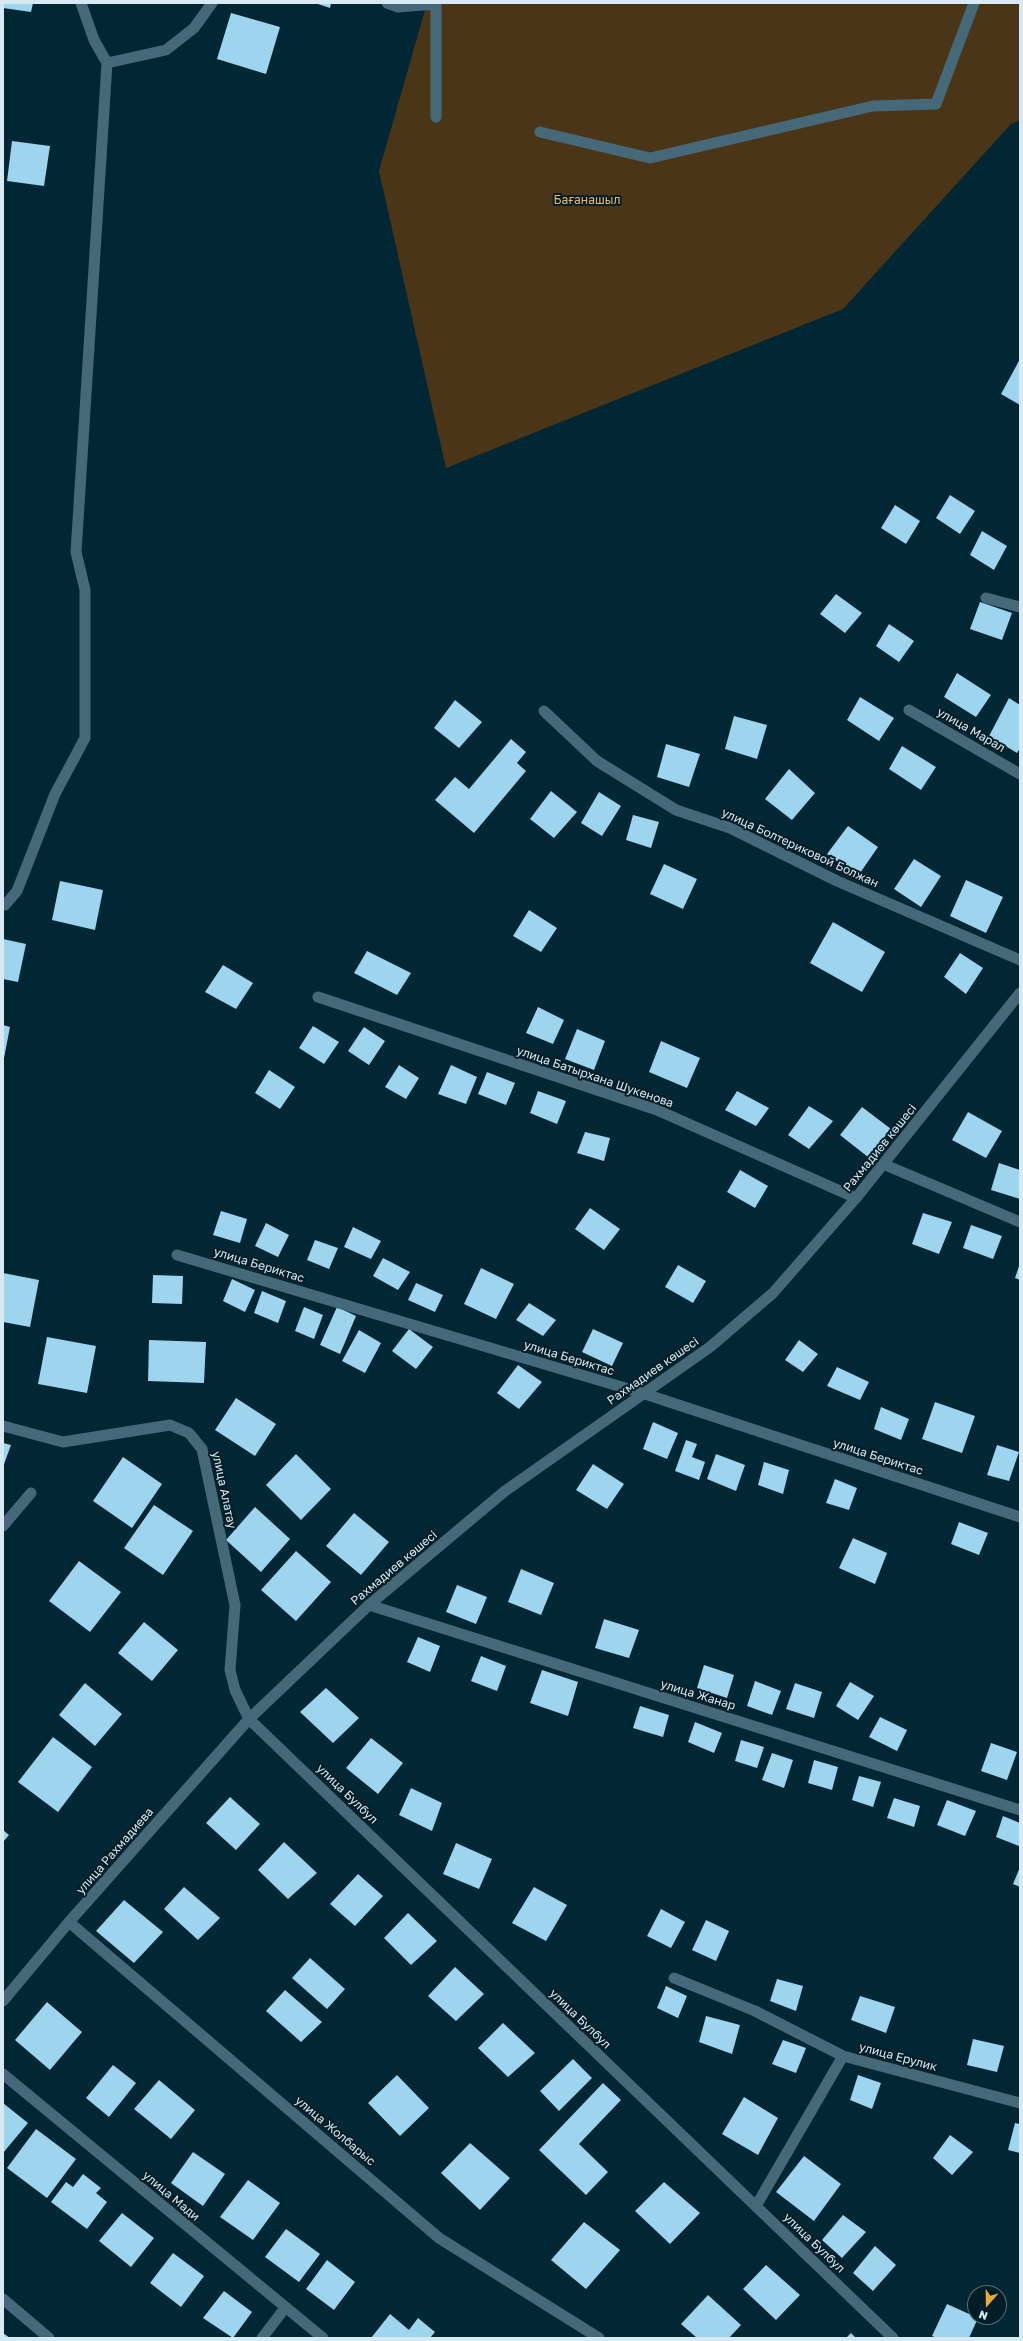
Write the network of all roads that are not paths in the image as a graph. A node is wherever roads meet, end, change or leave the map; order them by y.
1 (81, 3) edge
2 (212, 3) edge
3 (387, 3) edge
4 (974, 3) edge
5 (436, 4) edge
6 (107, 63) junction
7 (436, 117) dead end
8 (540, 132) dead end
9 (986, 598) dead end
10 (1020, 607) edge
11 (909, 710) dead end
12 (544, 711) dead end
13 (1020, 774) edge
14 (3, 905) edge
15 (1020, 960) edge
16 (1020, 993) edge
17 (318, 997) dead end
18 (883, 1164) junction
19 (856, 1198) junction
20 (1020, 1222) edge
21 (177, 1255) dead end
22 (642, 1393) junction
23 (3, 1426) edge
24 (31, 1493) dead end
25 (1020, 1517) edge
26 (3, 1526) edge
27 (369, 1605) junction
28 (249, 1719) junction
29 (1020, 1810) edge
30 (69, 1922) junction
31 (674, 1978) dead end
32 (3, 2001) edge
33 (843, 2056) junction
34 (3, 2074) edge
35 (1020, 2103) edge
36 (756, 2206) junction
37 (3, 2299) edge
38 (285, 2308) junction
39 (49, 2338) edge
40 (262, 2338) edge
41 (323, 2338) edge
42 (599, 2338) edge
43 (893, 2338) edge

1 - 6 street
2 - 6 street
3 - 5 street
4 - 8 street
5 - 7 street
6 - 14 street
9 - 10 street
11 - 13 street, улица Марал
12 - 15 street, улица Болтериковой Болжан
16 - 18 street, Рахмадиев көшесі
17 - 19 street, улица Батырхана Шукенова
18 - 19 street, Рахмадиев көшесі
18 - 20 street
19 - 22 street, Рахмадиев көшесі
21 - 22 street, улица Бериктас
22 - 25 street, улица Бериктас
22 - 27 street, Рахмадиев көшесі
23 - 28 street, улица Алатау
24 - 26 street
27 - 28 street, Рахмадиев көшесі
27 - 29 street, улица Жанар
28 - 30 street, улица Рахмадиева
28 - 36 street, улица Булбул
30 - 32 street, улица Рахмадиева
30 - 42 street, улица Жолбарыс
31 - 33 street
33 - 35 street, улица Ерулик
33 - 36 street, улица Ерулик
34 - 38 street, улица Мади
36 - 43 street, улица Булбул
37 - 39 street
38 - 40 street
38 - 41 street, улица Мади

